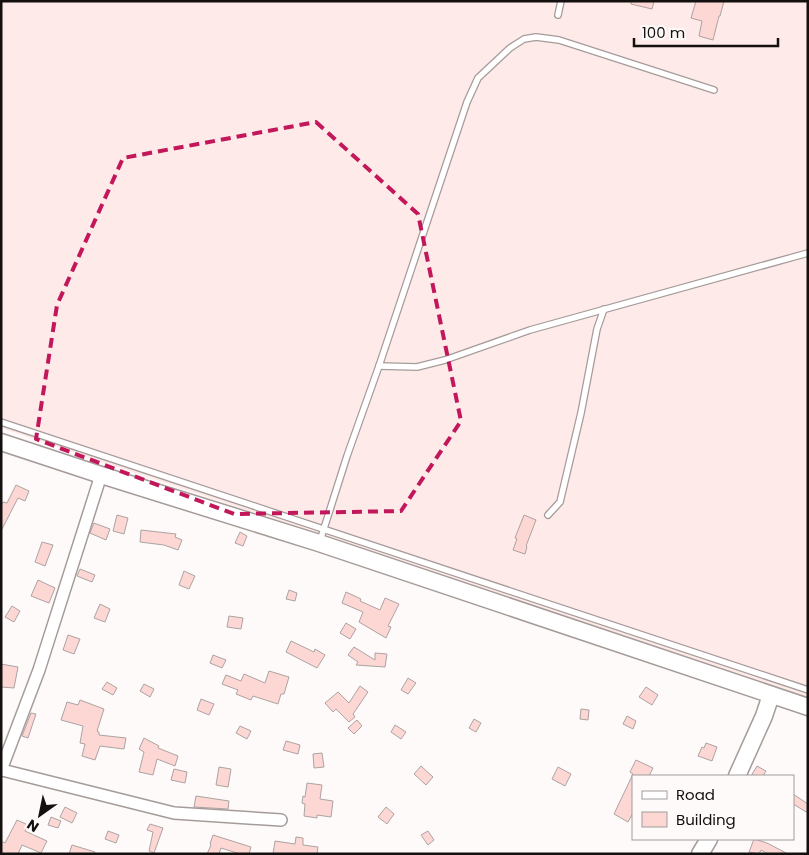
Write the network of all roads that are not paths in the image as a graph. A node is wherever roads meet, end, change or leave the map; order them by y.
1 (561, 1) edge
2 (558, 15) dead end
3 (714, 90) dead end
4 (808, 254) edge
5 (604, 309) junction
6 (379, 366) junction
7 (1, 422) edge
8 (1, 442) edge
9 (101, 475) junction
10 (548, 515) dead end
11 (322, 536) junction
12 (808, 690) edge
13 (771, 695) junction
14 (808, 707) edge
15 (1, 770) edge
16 (737, 775) edge
17 (282, 820) dead end
18 (708, 840) edge
19 (700, 854) edge

1 - 2 lane
3 - 6 lane
4 - 5 lane
5 - 6 lane
5 - 10 lane
6 - 11 lane
7 - 11 lane
8 - 9 street
9 - 11 street
9 - 15 street
11 - 12 lane
11 - 13 street
13 - 14 street
13 - 16 street
15 - 17 street
18 - 19 street

